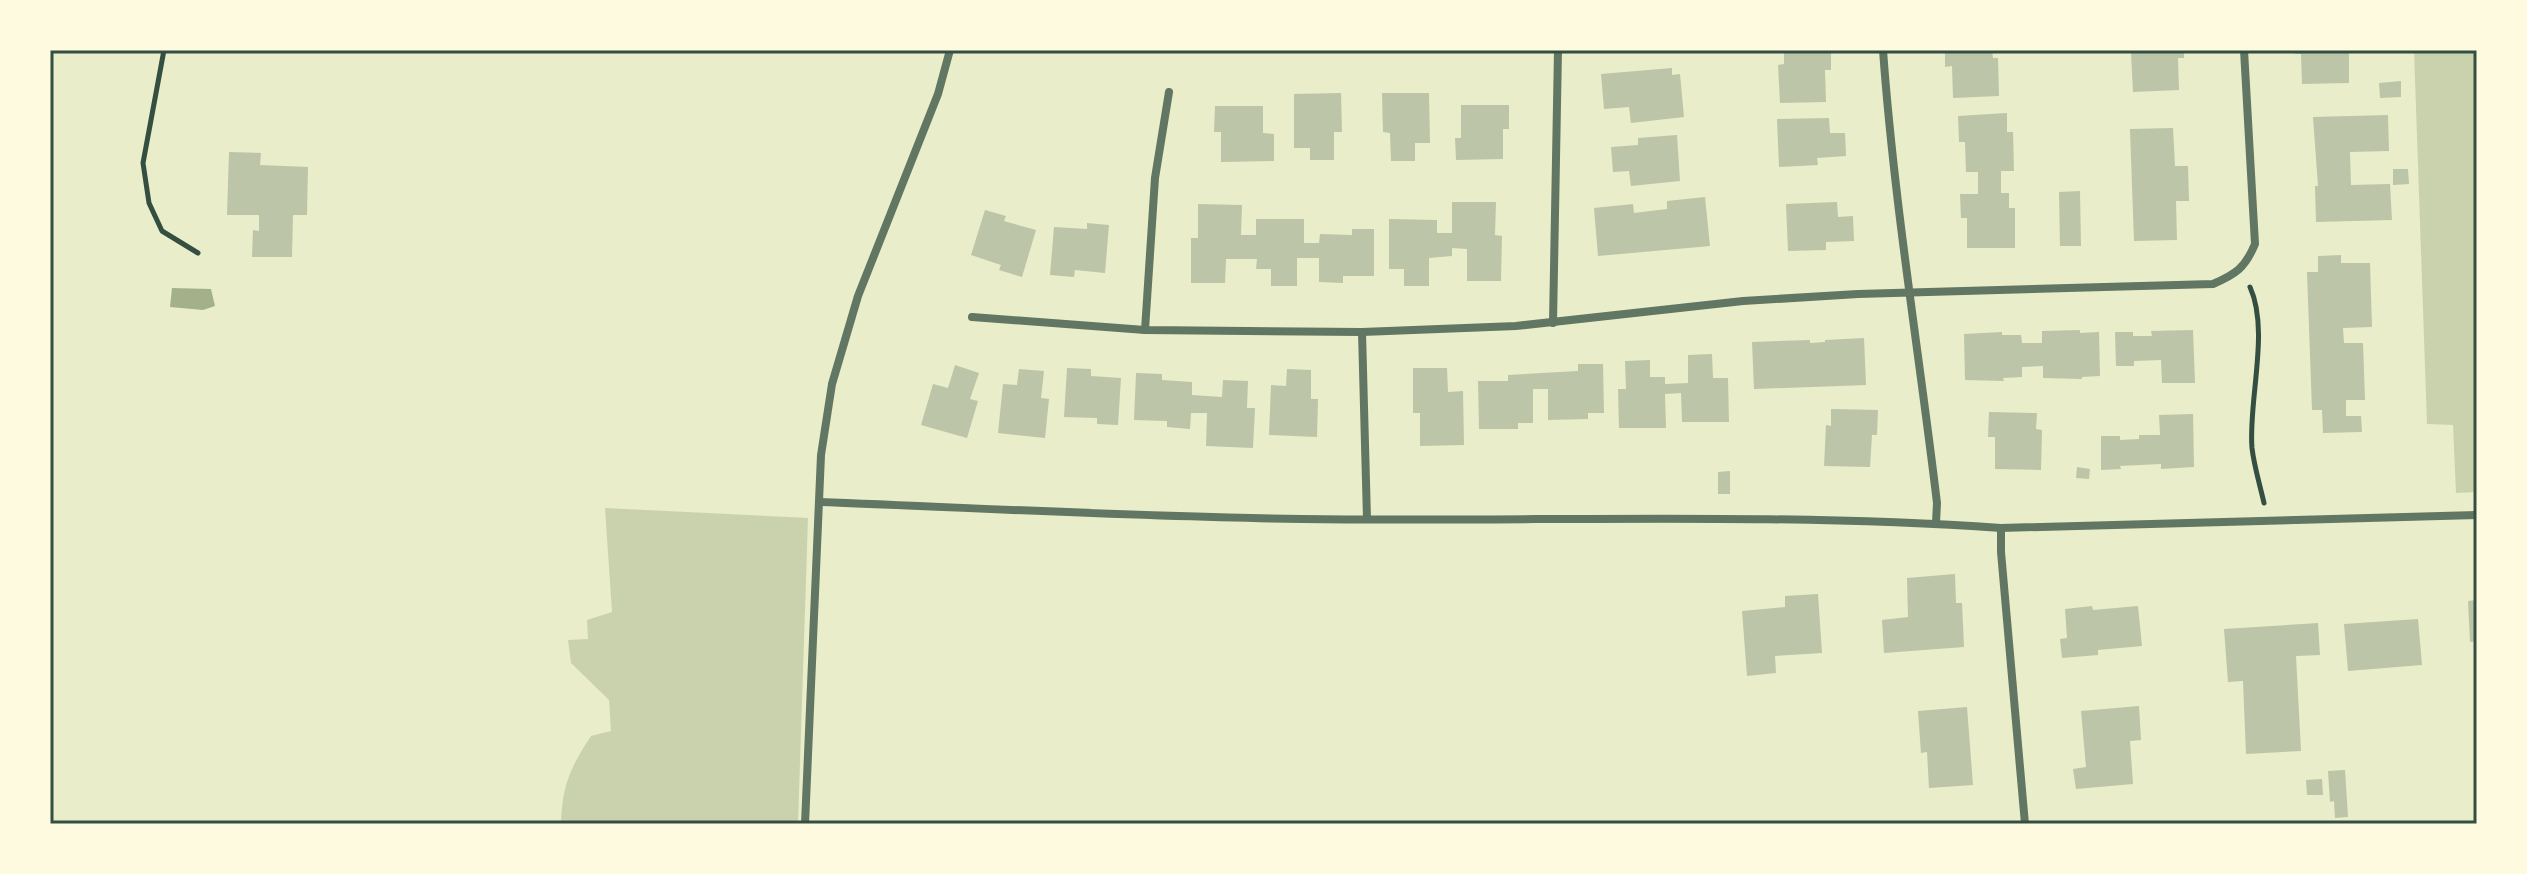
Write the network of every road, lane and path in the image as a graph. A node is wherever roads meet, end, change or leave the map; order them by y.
1 (164, 50) edge
2 (950, 50) edge
3 (1558, 50) edge
4 (1883, 50) edge
5 (2244, 50) edge
6 (1169, 92) dead end
7 (198, 253) dead end
8 (2239, 269) junction
9 (1909, 292) junction
10 (972, 317) dead end
11 (1553, 323) junction
12 (1145, 330) junction
13 (1362, 332) junction
14 (820, 502) junction
15 (2477, 515) edge
16 (1367, 519) junction
17 (2267, 520) junction
18 (1936, 523) junction
19 (2001, 528) junction
20 (805, 824) edge
21 (2025, 824) edge

1 - 7 path
2 - 14 street
3 - 11 street
4 - 9 street
5 - 8 street
6 - 12 street
8 - 9 street
8 - 17 path
9 - 11 street
9 - 18 street
10 - 12 street
11 - 13 street
12 - 13 street
13 - 16 street
14 - 16 street
14 - 20 street
15 - 17 street
16 - 18 street
17 - 19 street
18 - 19 street
19 - 21 street

